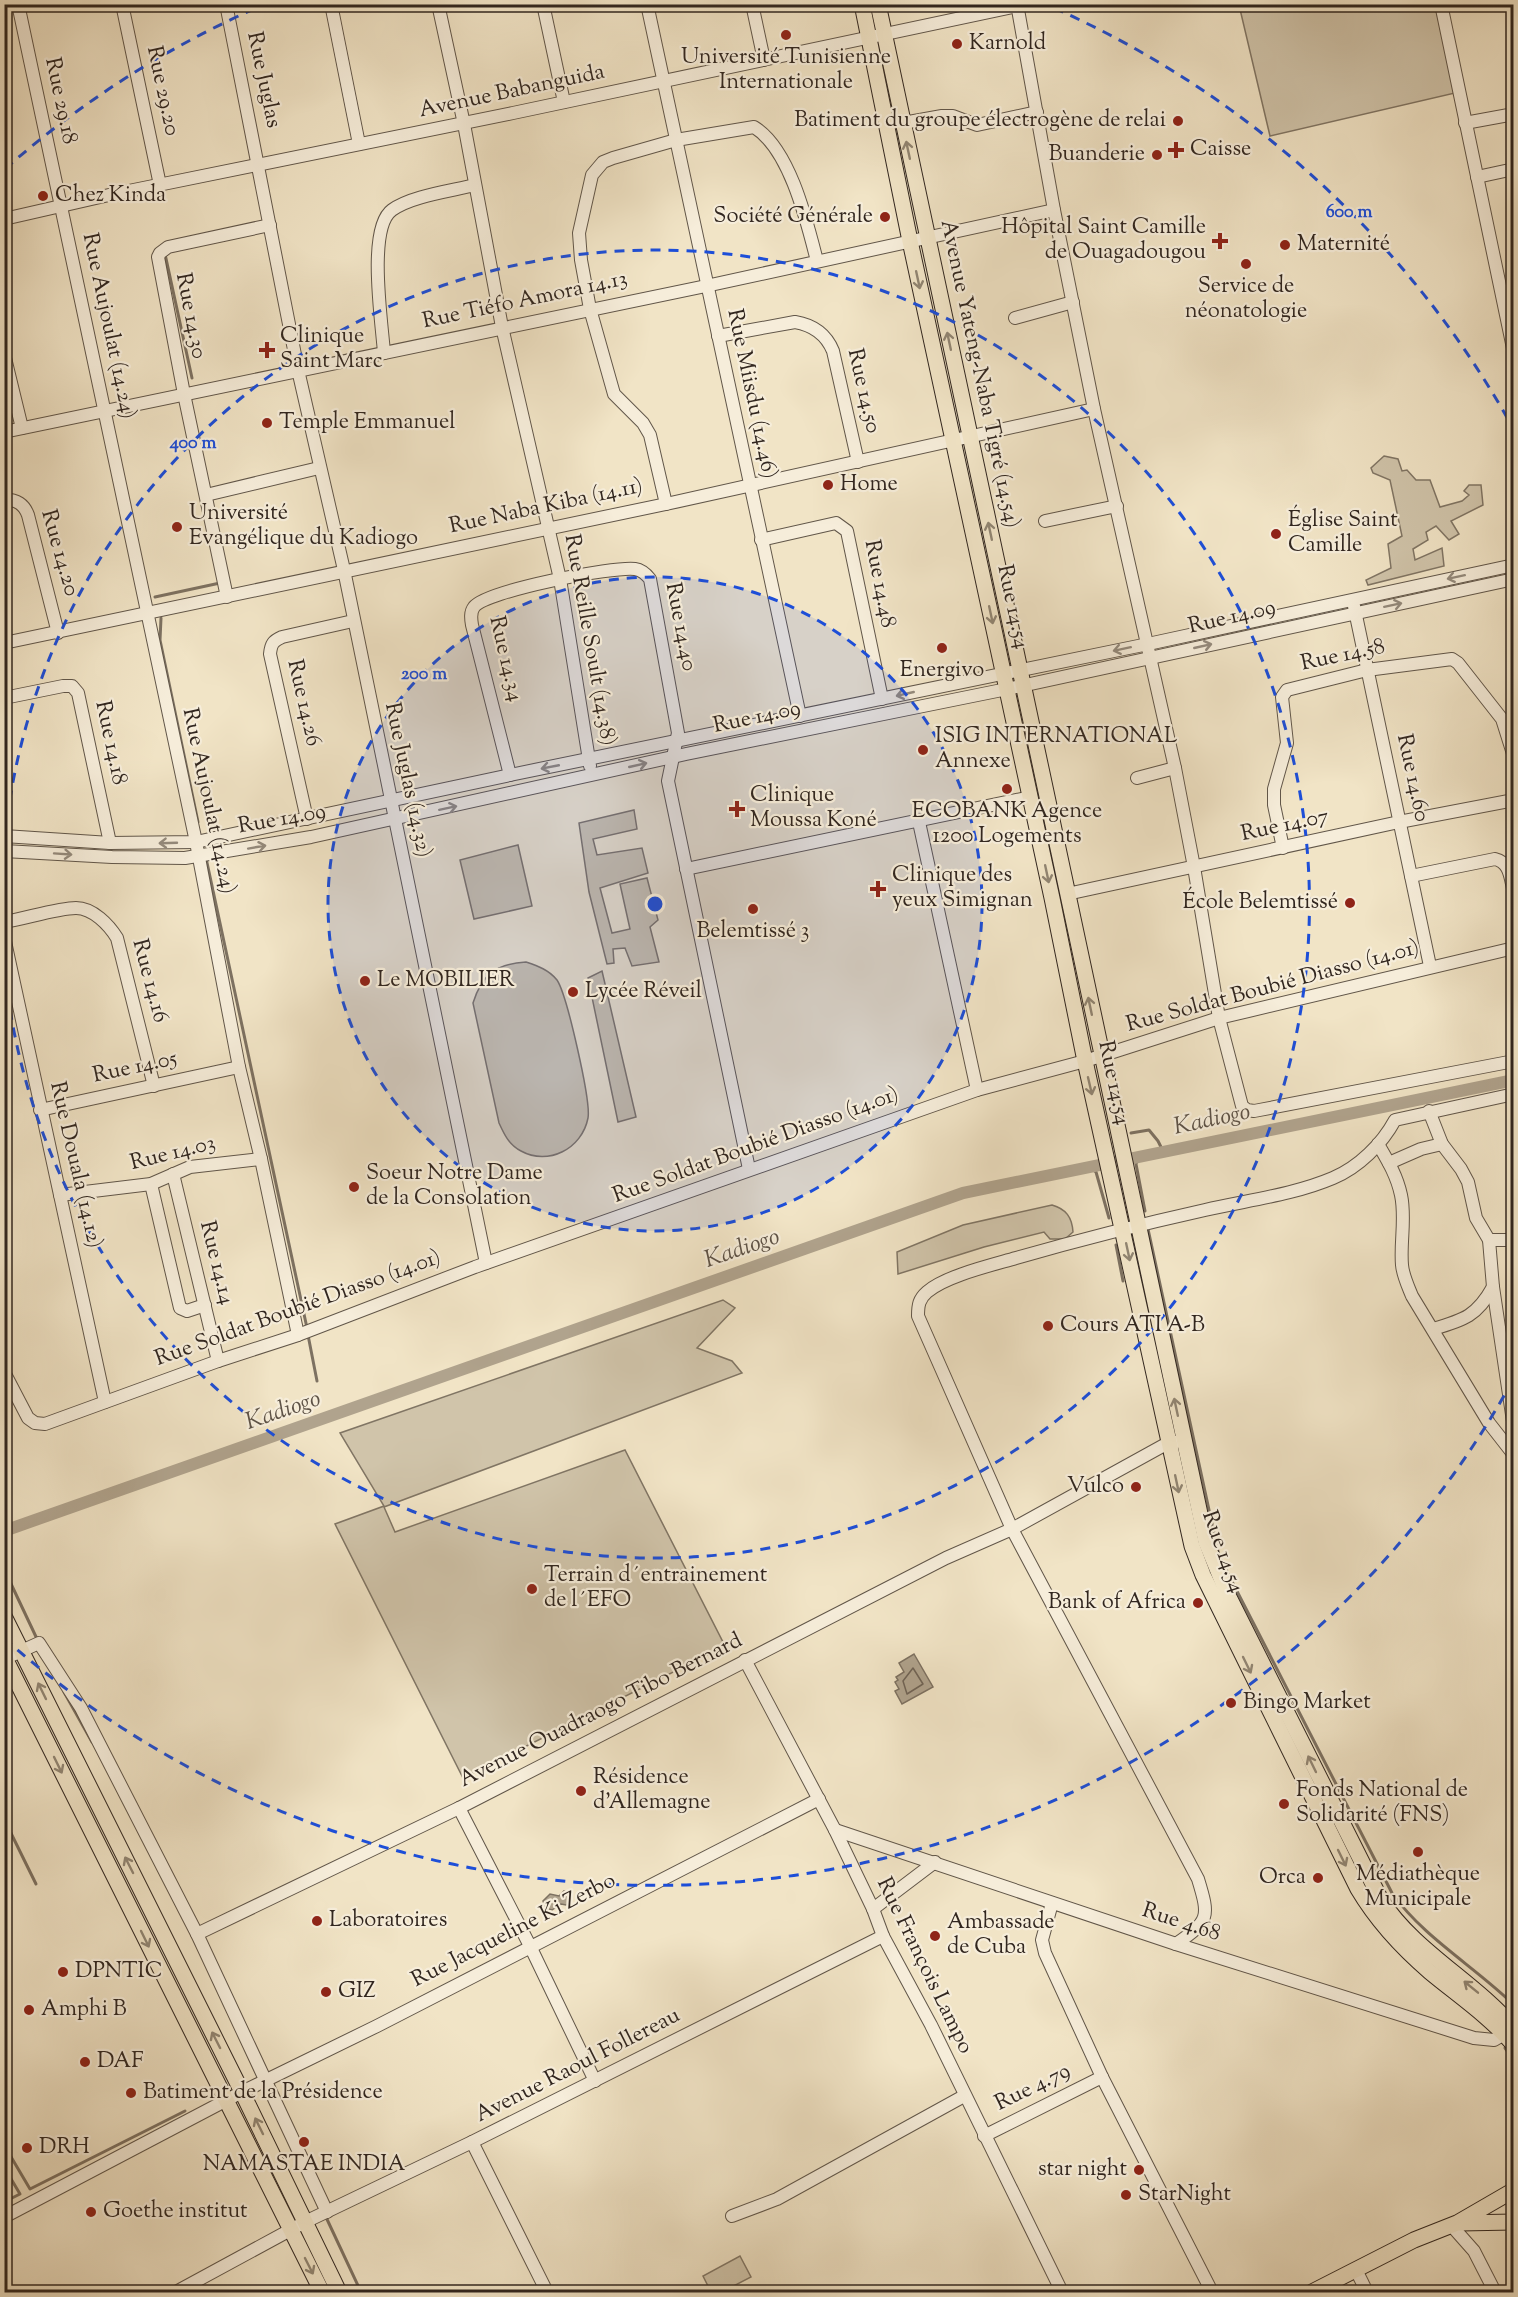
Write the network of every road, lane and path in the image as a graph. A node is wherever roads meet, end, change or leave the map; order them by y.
1 (18, 4) edge
2 (122, 4) edge
3 (226, 4) edge
4 (331, 4) edge
5 (438, 4) edge
6 (543, 4) edge
7 (647, 4) edge
8 (752, 4) edge
9 (862, 4) edge
10 (878, 4) edge
11 (1441, 4) edge
12 (1020, 5) edge
13 (885, 34) junction
14 (868, 38) junction
15 (764, 60) junction
16 (663, 81) junction
17 (564, 102) junction
18 (1037, 112) junction
19 (1514, 114) edge
20 (903, 123) junction
21 (1465, 123) junction
22 (464, 124) junction
23 (676, 140) junction
24 (359, 144) junction
25 (258, 164) junction
26 (1514, 169) edge
27 (1477, 177) junction
28 (160, 185) junction
29 (475, 185) junction
30 (61, 206) junction
31 (1054, 210) junction
32 (4, 219) edge
33 (270, 225) junction
34 (927, 238) junction
35 (910, 241) junction
36 (817, 261) junction
37 (706, 286) junction
38 (1073, 302) junction
39 (590, 309) junction
40 (1015, 318) dead end
41 (1511, 324) edge
42 (502, 327) junction
43 (718, 336) junction
44 (384, 353) junction
45 (1514, 353) edge
46 (4, 354) edge
47 (298, 370) junction
48 (184, 394) junction
49 (1095, 409) junction
50 (105, 410) junction
51 (22, 428) junction
52 (4, 432) edge
53 (969, 438) junction
54 (953, 441) junction
55 (858, 462) junction
56 (319, 468) junction
57 (750, 485) junction
58 (206, 495) junction
59 (4, 499) edge
60 (666, 504) junction
61 (1117, 506) junction
62 (1045, 521) dead end
63 (549, 529) junction
64 (761, 540) junction
65 (1514, 565) edge
66 (344, 570) junction
67 (560, 579) junction
68 (1514, 579) edge
69 (227, 597) junction
70 (1352, 599) junction
71 (1355, 612) junction
72 (147, 614) junction
73 (353, 621) junction
74 (58, 633) junction
75 (4, 643) edge
76 (1148, 644) junction
77 (1151, 657) junction
78 (1367, 670) junction
79 (1021, 678) junction
80 (1005, 681) junction
81 (4, 698) edge
82 (882, 699) junction
83 (800, 716) junction
84 (677, 741) junction
85 (673, 757) junction
86 (1514, 757) edge
87 (588, 759) junction
88 (1175, 768) junction
89 (510, 775) junction
90 (592, 776) junction
91 (1137, 778) dead end
92 (1030, 797) junction
93 (1514, 800) edge
94 (390, 801) junction
95 (307, 819) junction
96 (394, 819) junction
97 (919, 822) junction
98 (1400, 822) junction
99 (4, 836) edge
100 (196, 842) junction
101 (110, 843) junction
102 (1283, 848) junction
103 (4, 850) edge
104 (198, 857) junction
105 (1194, 867) junction
106 (686, 869) junction
107 (1411, 876) junction
108 (1514, 892) edge
109 (1067, 894) junction
110 (4, 922) edge
111 (4, 937) edge
112 (1514, 948) edge
113 (1430, 966) junction
114 (1219, 1018) junction
115 (1100, 1055) junction
116 (1514, 1060) edge
117 (1085, 1061) junction
118 (239, 1067) junction
119 (154, 1086) junction
120 (977, 1090) junction
121 (1514, 1094) edge
122 (40, 1110) junction
123 (1429, 1111) junction
124 (1378, 1144) junction
125 (1442, 1144) junction
126 (1112, 1148) junction
127 (261, 1159) junction
128 (1389, 1163) junction
129 (749, 1168) junction
130 (173, 1174) junction
131 (151, 1184) junction
132 (60, 1195) junction
133 (1130, 1227) junction
134 (1489, 1240) junction
135 (1514, 1240) edge
136 (486, 1263) junction
137 (1493, 1287) junction
138 (205, 1305) junction
139 (1433, 1329) junction
140 (298, 1335) junction
141 (218, 1361) junction
142 (4, 1372) edge
143 (105, 1402) junction
144 (1514, 1428) edge
145 (1176, 1442) junction
146 (1514, 1455) edge
147 (1012, 1529) junction
148 (4, 1616) edge
149 (22, 1651) junction
150 (5, 1657) edge
151 (745, 1660) junction
152 (819, 1799) junction
153 (459, 1808) junction
154 (835, 1830) junction
155 (935, 1862) junction
156 (1052, 1903) junction
157 (873, 1909) junction
158 (197, 1934) junction
159 (883, 1936) junction
160 (1176, 1944) junction
161 (530, 1946) junction
162 (1510, 2030) edge
163 (1514, 2045) edge
164 (1102, 2077) junction
165 (267, 2081) junction
166 (595, 2081) junction
167 (242, 2092) junction
168 (964, 2096) junction
169 (228, 2100) junction
170 (984, 2136) junction
171 (472, 2142) junction
172 (1514, 2190) edge
173 (1514, 2196) edge
174 (1493, 2203) junction
175 (327, 2212) junction
176 (732, 2216) dead end
177 (4, 2217) edge
178 (305, 2222) junction
179 (1514, 2222) edge
180 (1454, 2224) junction
181 (291, 2230) junction
182 (1356, 2270) junction
183 (176, 2292) edge
184 (322, 2292) edge
185 (339, 2292) edge
186 (547, 2292) edge
187 (1062, 2292) edge
188 (1212, 2292) edge
189 (1312, 2292) edge
190 (1367, 2292) edge
191 (1495, 2292) edge

1 - 30 street, Rue 29.18
2 - 28 street, Rue 29.20
3 - 25 street, Rue Juglas
4 - 24 street
5 - 22 street, Rue Reille Soult (14.38)
6 - 17 street
7 - 16 street, Rue Miisdu (14.46)
8 - 15 street
9 - 14 main road, Rue 14.54
10 - 13 main road, Avenue Yateng-Naba Tigré (14.54)
11 - 21 street
12 - 13 street, Avenue Babanguida
12 - 18 street
13 - 14 street, Avenue Babanguida
13 - 20 main road, Avenue Yateng-Naba Tigré (14.54)
14 - 15 street, Avenue Babanguida
14 - 35 main road, Rue 14.54
15 - 16 street, Avenue Babanguida
16 - 17 street, Avenue Babanguida
16 - 23 street, Rue Miisdu (14.46)
17 - 22 street, Avenue Babanguida
18 - 20 street
18 - 31 street
19 - 21 street
34 -> 20 main road, Avenue Yateng-Naba Tigré (14.54)
21 - 27 street
22 - 24 street, Avenue Babanguida
22 - 29 street, Rue Reille Soult (14.38)
23 - 36 street
23 - 37 street, Rue Miisdu (14.46)
23 - 39 street
24 - 25 street, Avenue Babanguida
25 - 28 street, Avenue Babanguida
25 - 33 street, Rue Juglas (14.32)
26 - 27 street
27 - 41 street
28 - 30 street, Avenue Babanguida
29 - 42 street, Rue Reille Soult (14.38)
29 - 44 street
30 - 32 street, Avenue Babanguida
30 - 50 street, Rue Aujoulat (14.24)
31 - 34 street, Rue Tiéfo Amora 14.13
31 - 38 street
33 - 47 street, Rue Juglas (14.32)
33 - 48 street, Rue 14.30
34 - 35 street, Rue Tiéfo Amora 14.13
53 -> 34 main road, Avenue Yateng-Naba Tigré (14.54)
35 - 36 street, Rue Tiéfo Amora 14.13
35 -> 54 main road, Rue 14.54
36 - 37 street, Rue Tiéfo Amora 14.13
37 - 39 street, Rue Tiéfo Amora 14.13
37 - 43 street, Rue Miisdu (14.46)
38 - 40 street
38 - 49 street
39 - 42 street, Rue Tiéfo Amora 14.13
39 - 60 street
41 - 45 street
42 - 44 street, Rue Tiéfo Amora 14.13
42 - 63 street, Rue Reille Soult (14.38)
43 - 55 street, Rue 14.50
43 - 57 street, Rue Miisdu (14.46)
44 - 47 street, Rue Tiéfo Amora 14.13
46 - 51 street
47 - 48 street, Rue Tiéfo Amora 14.13
47 - 56 street, Rue Juglas (14.32)
48 - 50 street, Rue Tiéfo Amora 14.13
48 - 58 street
49 - 53 street, Rue Naba Kiba (14.11)
49 - 61 street
50 - 51 street, Rue Tiéfo Amora 14.13
50 - 72 street, Rue Aujoulat (14.24)
51 - 52 street, Rue Tiéfo Amora 14.13
53 - 54 street, Rue Naba Kiba (14.11)
79 -> 53 main road, Avenue Yateng-Naba Tigré (14.54)
54 - 55 street, Rue Naba Kiba (14.11)
54 -> 80 main road, Rue 14.54
55 - 57 street, Rue Naba Kiba (14.11)
56 - 58 street
56 - 66 street, Rue Juglas (14.32)
57 - 60 street, Rue Naba Kiba (14.11)
57 - 64 street, Rue Miisdu (14.46)
58 - 69 street
59 - 74 street, Rue 14.20
60 - 63 street, Rue Naba Kiba (14.11)
61 - 62 street
61 - 76 street
63 - 66 street, Rue Naba Kiba (14.11)
63 - 67 street, Rue Reille Soult (14.38)
64 - 82 street, Rue 14.48
64 - 83 street, Rue Miisdu (14.46)
65 -> 70 street, Rue 14.09
66 - 69 street, Rue Naba Kiba (14.11)
66 - 73 street, Rue Juglas (14.32)
67 - 84 street, Rue 14.40
67 - 87 street, Rue Reille Soult (14.38)
67 - 89 street, Rue 14.34
71 -> 68 street, Rue 14.09
69 - 72 street, Rue Naba Kiba (14.11)
70 - 71 street, Rue 14.60
70 - 76 street, Rue 14.09
77 -> 71 street, Rue 14.09
71 - 78 street, Rue 14.60
72 - 74 street, Rue Naba Kiba (14.11)
72 - 100 street, Rue Aujoulat (14.24)
73 - 94 street, Rue Juglas (14.32)
73 - 95 street, Rue 14.26
74 - 75 street, Rue Naba Kiba (14.11)
76 - 77 street
76 -> 79 street, Rue 14.09
77 - 79 street, Rue 14.09
77 - 88 street
78 - 86 street, Rue 14.58
78 - 98 street, Rue 14.60
78 - 102 street, Rue 14.58
79 - 80 street, Rue 14.09
79 - 109 main road, Avenue Yateng-Naba Tigré (14.54)
80 -> 82 street, Rue 14.09
80 - 85 street, Rue 14.09
80 - 92 main road, Rue 14.54
81 - 101 street, Rue 14.18
82 - 83 street, Rue 14.09
83 - 84 street, Rue 14.09
84 - 85 street
84 - 87 street, Rue 14.09
90 -> 85 street, Rue 14.09
85 - 106 street
87 -> 89 street, Rue 14.09
87 - 90 street, Rue Reille Soult (14.38)
88 - 91 street
88 - 105 street
89 - 94 street, Rue 14.09
96 -> 90 street, Rue 14.09
92 - 97 street
92 -> 117 main road, Rue 14.54
93 - 98 street, Rue 14.07
94 - 95 street, Rue 14.09
94 - 96 street, Rue Juglas (14.32)
95 - 100 street, Rue 14.09
104 -> 96 street, Rue 14.09
96 - 136 street, Rue Juglas (14.32)
97 - 106 street
97 - 120 street
98 - 102 street, Rue 14.07
98 - 107 street, Rue 14.60
99 - 101 street, Rue 14.09
100 -> 101 street, Rue 14.09
100 - 104 street, Rue Aujoulat (14.24)
102 - 105 street, Rue 14.07
103 -> 104 street, Rue 14.09
104 - 118 street, Rue Aujoulat (14.24)
105 - 109 street, Rue 14.07
105 - 114 street
106 - 129 street
107 - 108 street
107 - 113 street, Rue 14.60
115 -> 109 main road, Avenue Yateng-Naba Tigré (14.54)
110 - 119 street, Rue 14.16
111 - 122 street, Rue Douala (14.12)
112 - 113 street, Rue Soldat Boubié Diasso (14.01)
113 - 114 street, Rue Soldat Boubié Diasso (14.01)
114 - 115 street, Rue Soldat Boubié Diasso (14.01)
114 - 116 street
115 - 117 street, Rue Soldat Boubié Diasso (14.01)
115 - 126 main road, Avenue Yateng-Naba Tigré (14.54)
117 - 120 street, Rue Soldat Boubié Diasso (14.01)
117 -> 126 main road, Rue 14.54
118 - 119 street, Rue 14.05
118 - 127 street, Rue Aujoulat (14.24)
119 - 122 street, Rue 14.05
120 - 129 street, Rue Soldat Boubié Diasso (14.01)
121 - 123 street
122 - 132 street, Rue Douala (14.12)
123 - 124 street
123 - 125 street
124 - 128 street
124 - 133 street
125 - 128 street
125 - 134 street
126 - 133 main road, Rue 14.54
127 - 130 street, Rue 14.03
127 - 140 street, Rue Aujoulat (14.24)
128 - 139 street
129 - 136 street, Rue Soldat Boubié Diasso (14.01)
130 - 131 street, Rue 14.03
130 - 138 street, Rue 14.14
131 - 132 street, Rue 14.03
131 - 138 street
132 - 143 street, Rue Douala (14.12)
133 - 145 main road, Rue 14.54
133 - 147 street
134 - 135 street
134 - 137 street
136 - 140 street, Rue Soldat Boubié Diasso (14.01)
137 - 139 street
137 - 144 street
138 - 141 street, Rue 14.14
139 - 146 street
140 - 141 street, Rue Soldat Boubié Diasso (14.01)
141 - 143 street, Rue Soldat Boubié Diasso (14.01)
142 - 143 street, Rue Soldat Boubié Diasso (14.01)
145 - 147 street, Avenue Ouadraogo Tibo Bernard
145 - 162 main road, Rue 14.54
147 - 151 street, Avenue Ouadraogo Tibo Bernard
147 - 160 street
148 - 149 main road
149 - 150 street
149 - 158 street
167 -> 149 main road
150 -> 169 main road
151 - 152 street, Rue François Lampo
151 - 153 street, Avenue Ouadraogo Tibo Bernard
152 - 154 street, Rue François Lampo
152 - 161 street, Rue Jacqueline Ki Zerbo
153 - 158 street, Avenue Ouadraogo Tibo Bernard
153 - 161 street
154 - 155 street, Rue 4.68
154 - 157 street, Rue François Lampo
155 - 156 street, Rue 4.68
155 - 157 street
156 - 160 street, Rue 4.68
156 - 164 street
157 - 159 street, Rue François Lampo
158 - 165 street
159 - 166 street, Avenue Raoul Follereau
159 - 168 street, Rue François Lampo
160 - 162 street, Rue 4.68
161 - 165 street, Rue Jacqueline Ki Zerbo
161 - 166 street
162 - 163 main road, Rue 14.54
164 - 170 street, Rue 4.79
164 - 188 street
165 - 167 street, Rue Jacqueline Ki Zerbo
165 - 175 street
166 - 171 street, Avenue Raoul Follereau
167 - 169 street, Rue Jacqueline Ki Zerbo
178 -> 167 main road
168 - 170 street, Rue François Lampo
168 - 176 street
169 - 177 street, Rue Jacqueline Ki Zerbo
169 - 181 main road
170 - 187 street, Rue François Lampo
171 - 175 street, Avenue Raoul Follereau
171 - 186 street
172 - 174 main road
173 - 174 main road
174 - 180 main road
175 - 178 street, Avenue Raoul Follereau
178 - 181 street, Avenue Raoul Follereau
178 - 185 main road
179 - 180 main road
180 - 182 main road
180 - 191 street
181 - 183 street, Avenue Raoul Follereau
181 -> 184 main road
182 - 189 main road
182 - 190 street

